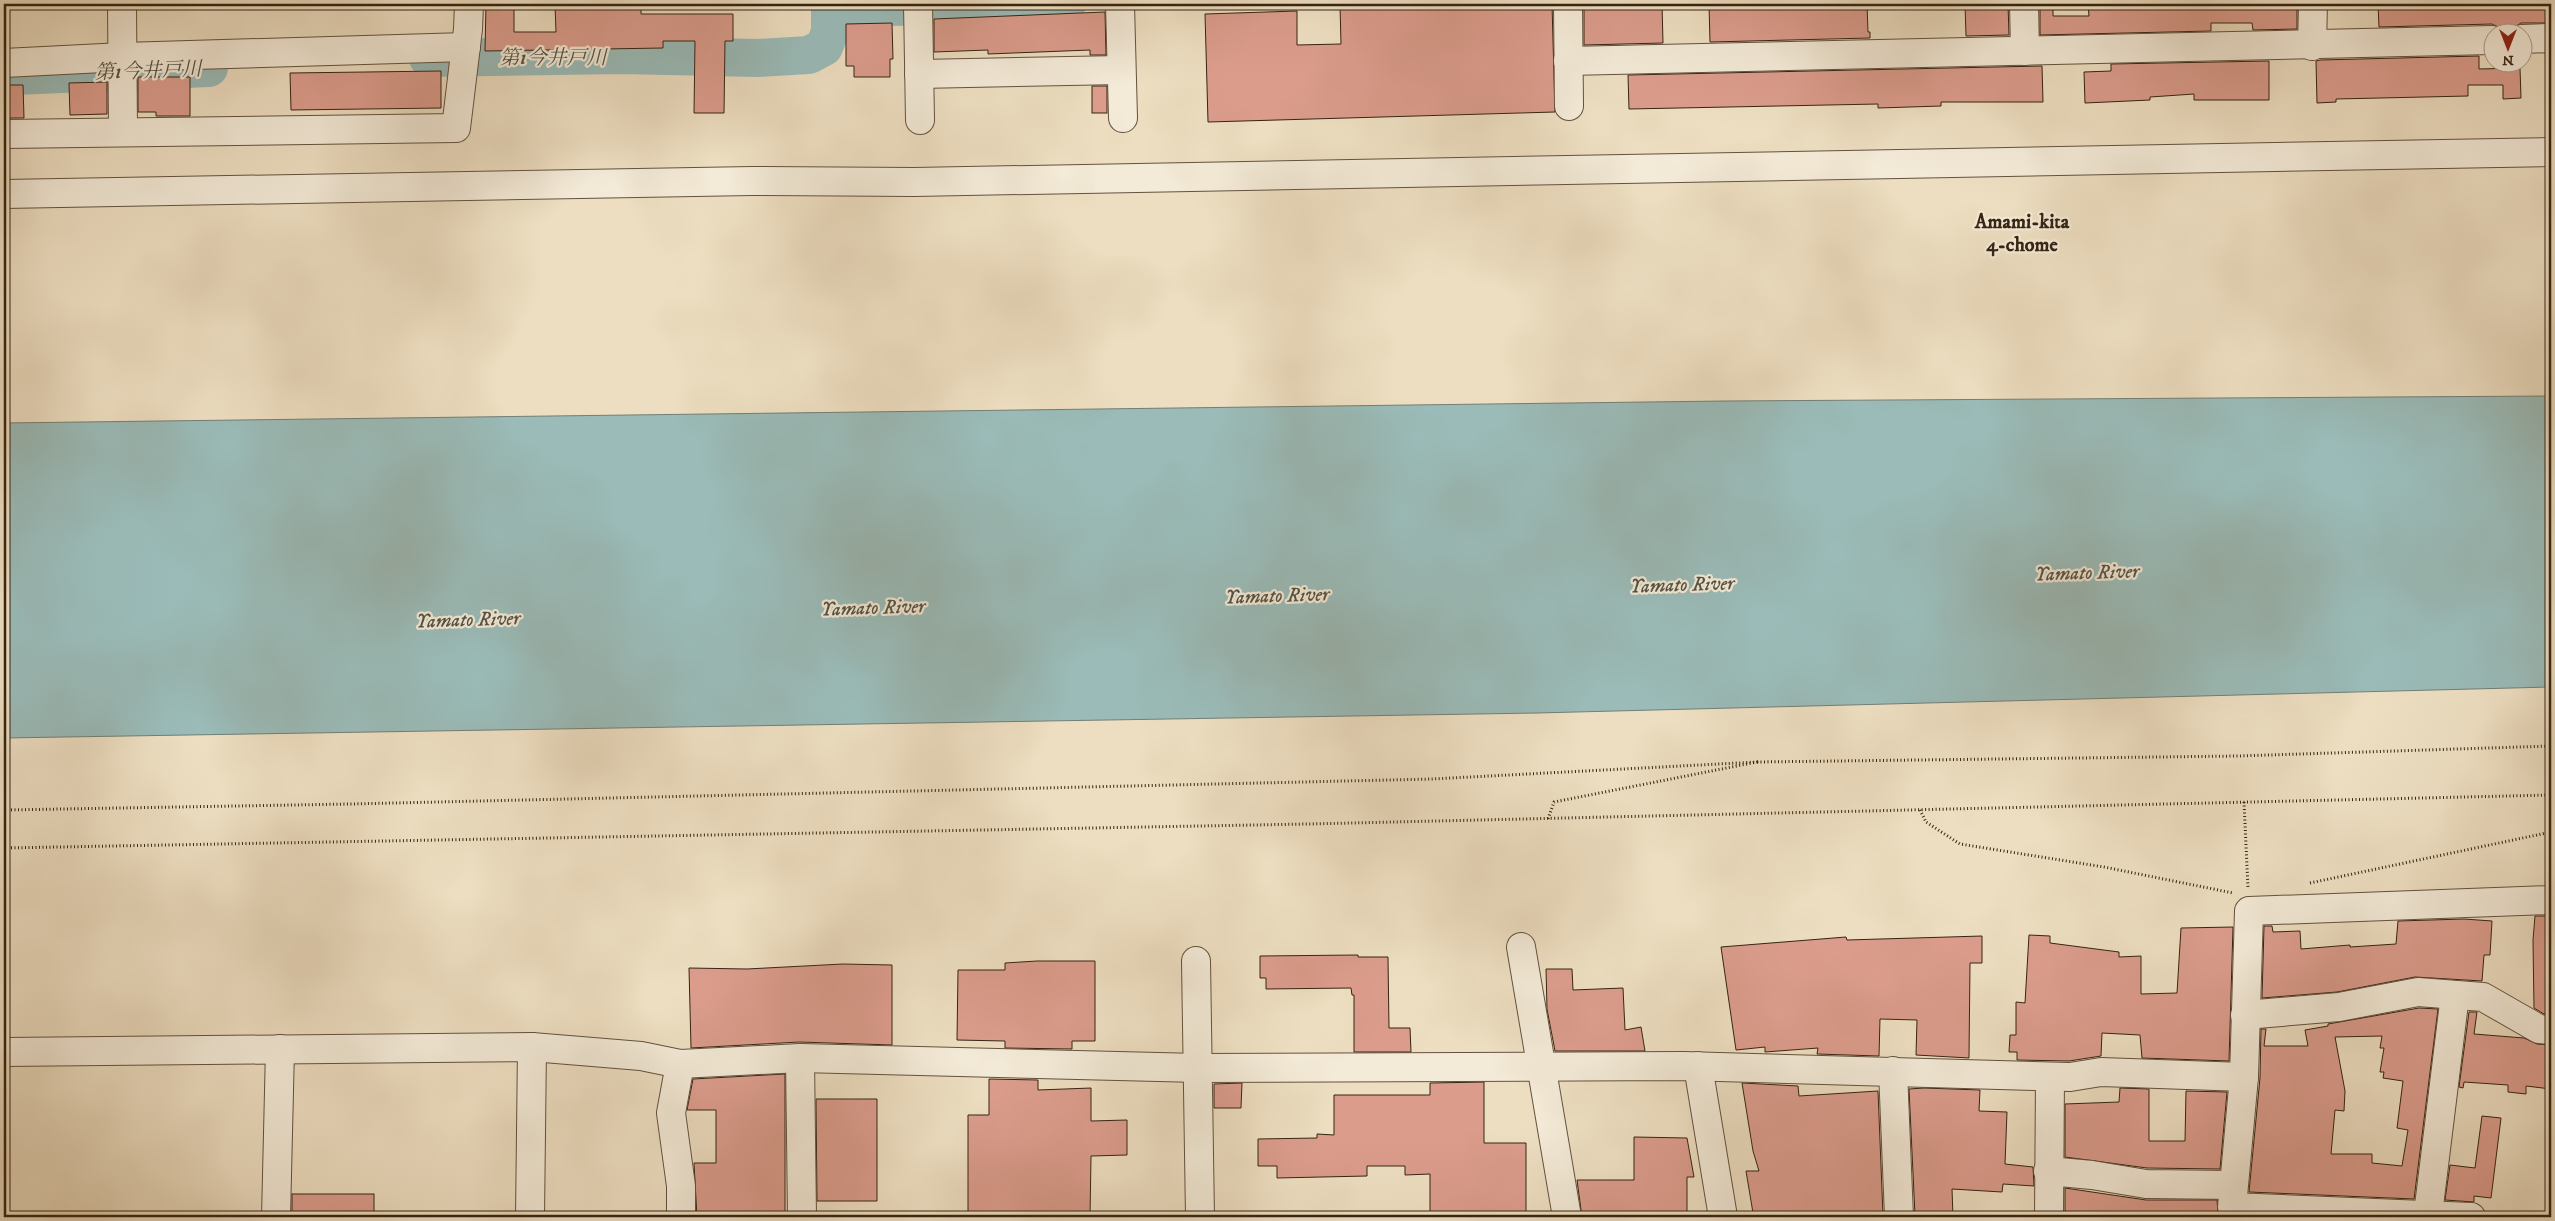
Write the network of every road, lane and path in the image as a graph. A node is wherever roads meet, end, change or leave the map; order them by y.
1 (122, 4) edge
2 (469, 4) edge
3 (918, 4) edge
4 (1120, 4) edge
5 (1568, 4) edge
6 (2024, 4) edge
7 (2313, 4) edge
8 (2551, 38) edge
9 (2532, 39) edge
10 (2482, 40) edge
11 (2312, 45) junction
12 (466, 48) junction
13 (2025, 50) junction
14 (122, 58) junction
15 (1568, 60) junction
16 (4, 64) edge
17 (1121, 69) junction
18 (919, 73) junction
19 (1569, 106) dead end
20 (1122, 118) dead end
21 (920, 120) dead end
22 (123, 132) junction
23 (4, 134) edge
24 (2551, 152) edge
25 (4, 194) edge
26 (2551, 746) edge
27 (1757, 762) junction
28 (2551, 795) edge
29 (2244, 802) junction
30 (4, 810) edge
31 (1920, 810) junction
32 (1548, 819) junction
33 (2551, 832) edge
34 (4, 848) edge
35 (2302, 885) dead end
36 (2551, 900) edge
37 (2249, 903) junction
38 (1521, 947) dead end
39 (1196, 961) dead end
40 (2455, 995) junction
41 (2245, 1015) junction
42 (2551, 1030) edge
43 (532, 1047) junction
44 (280, 1049) junction
45 (4, 1052) edge
46 (800, 1058) junction
47 (680, 1064) junction
48 (1542, 1064) junction
49 (1698, 1066) junction
50 (1199, 1068) junction
51 (1893, 1071) junction
52 (2050, 1077) junction
53 (2244, 1077) junction
54 (2048, 1171) junction
55 (2233, 1185) junction
56 (2255, 1212) edge
57 (2428, 1214) junction
58 (276, 1217) edge
59 (530, 1217) edge
60 (681, 1217) edge
61 (802, 1217) edge
62 (1200, 1217) edge
63 (1567, 1217) edge
64 (1723, 1217) edge
65 (1899, 1217) edge
66 (2049, 1217) edge
67 (2471, 1217) edge

1 - 14 street
2 - 12 street
3 - 18 street
4 - 17 street
5 - 15 street
6 - 13 street
7 - 11 street
8 - 9 street
10 - 11 street
11 - 13 street
12 - 14 street
12 - 22 street
13 - 15 street
14 - 16 street
14 - 22 street
15 - 19 street
17 - 18 street
17 - 20 street
18 - 21 street
22 - 23 street
24 - 25 street
26 - 27 path
27 - 30 path
27 - 32 path
28 - 29 path
29 - 31 path
29 - 37 path
31 - 32 path
31 - 37 path
32 - 34 path
33 - 35 path
36 - 37 street
37 - 41 street
38 - 48 street
39 - 50 street
40 - 41 street
40 - 42 street
40 - 57 street
41 - 53 street
43 - 44 street
43 - 47 street
43 - 59 street
44 - 45 street
44 - 58 street
46 - 47 street
46 - 50 street
46 - 61 street
47 - 60 street
48 - 49 street
48 - 50 street
48 - 63 street
49 - 51 street
49 - 64 street
50 - 62 street
51 - 52 street
51 - 65 street
52 - 53 street
52 - 54 street
53 - 55 street
54 - 55 street
54 - 66 street
55 - 56 street
56 - 57 street
57 - 67 street

